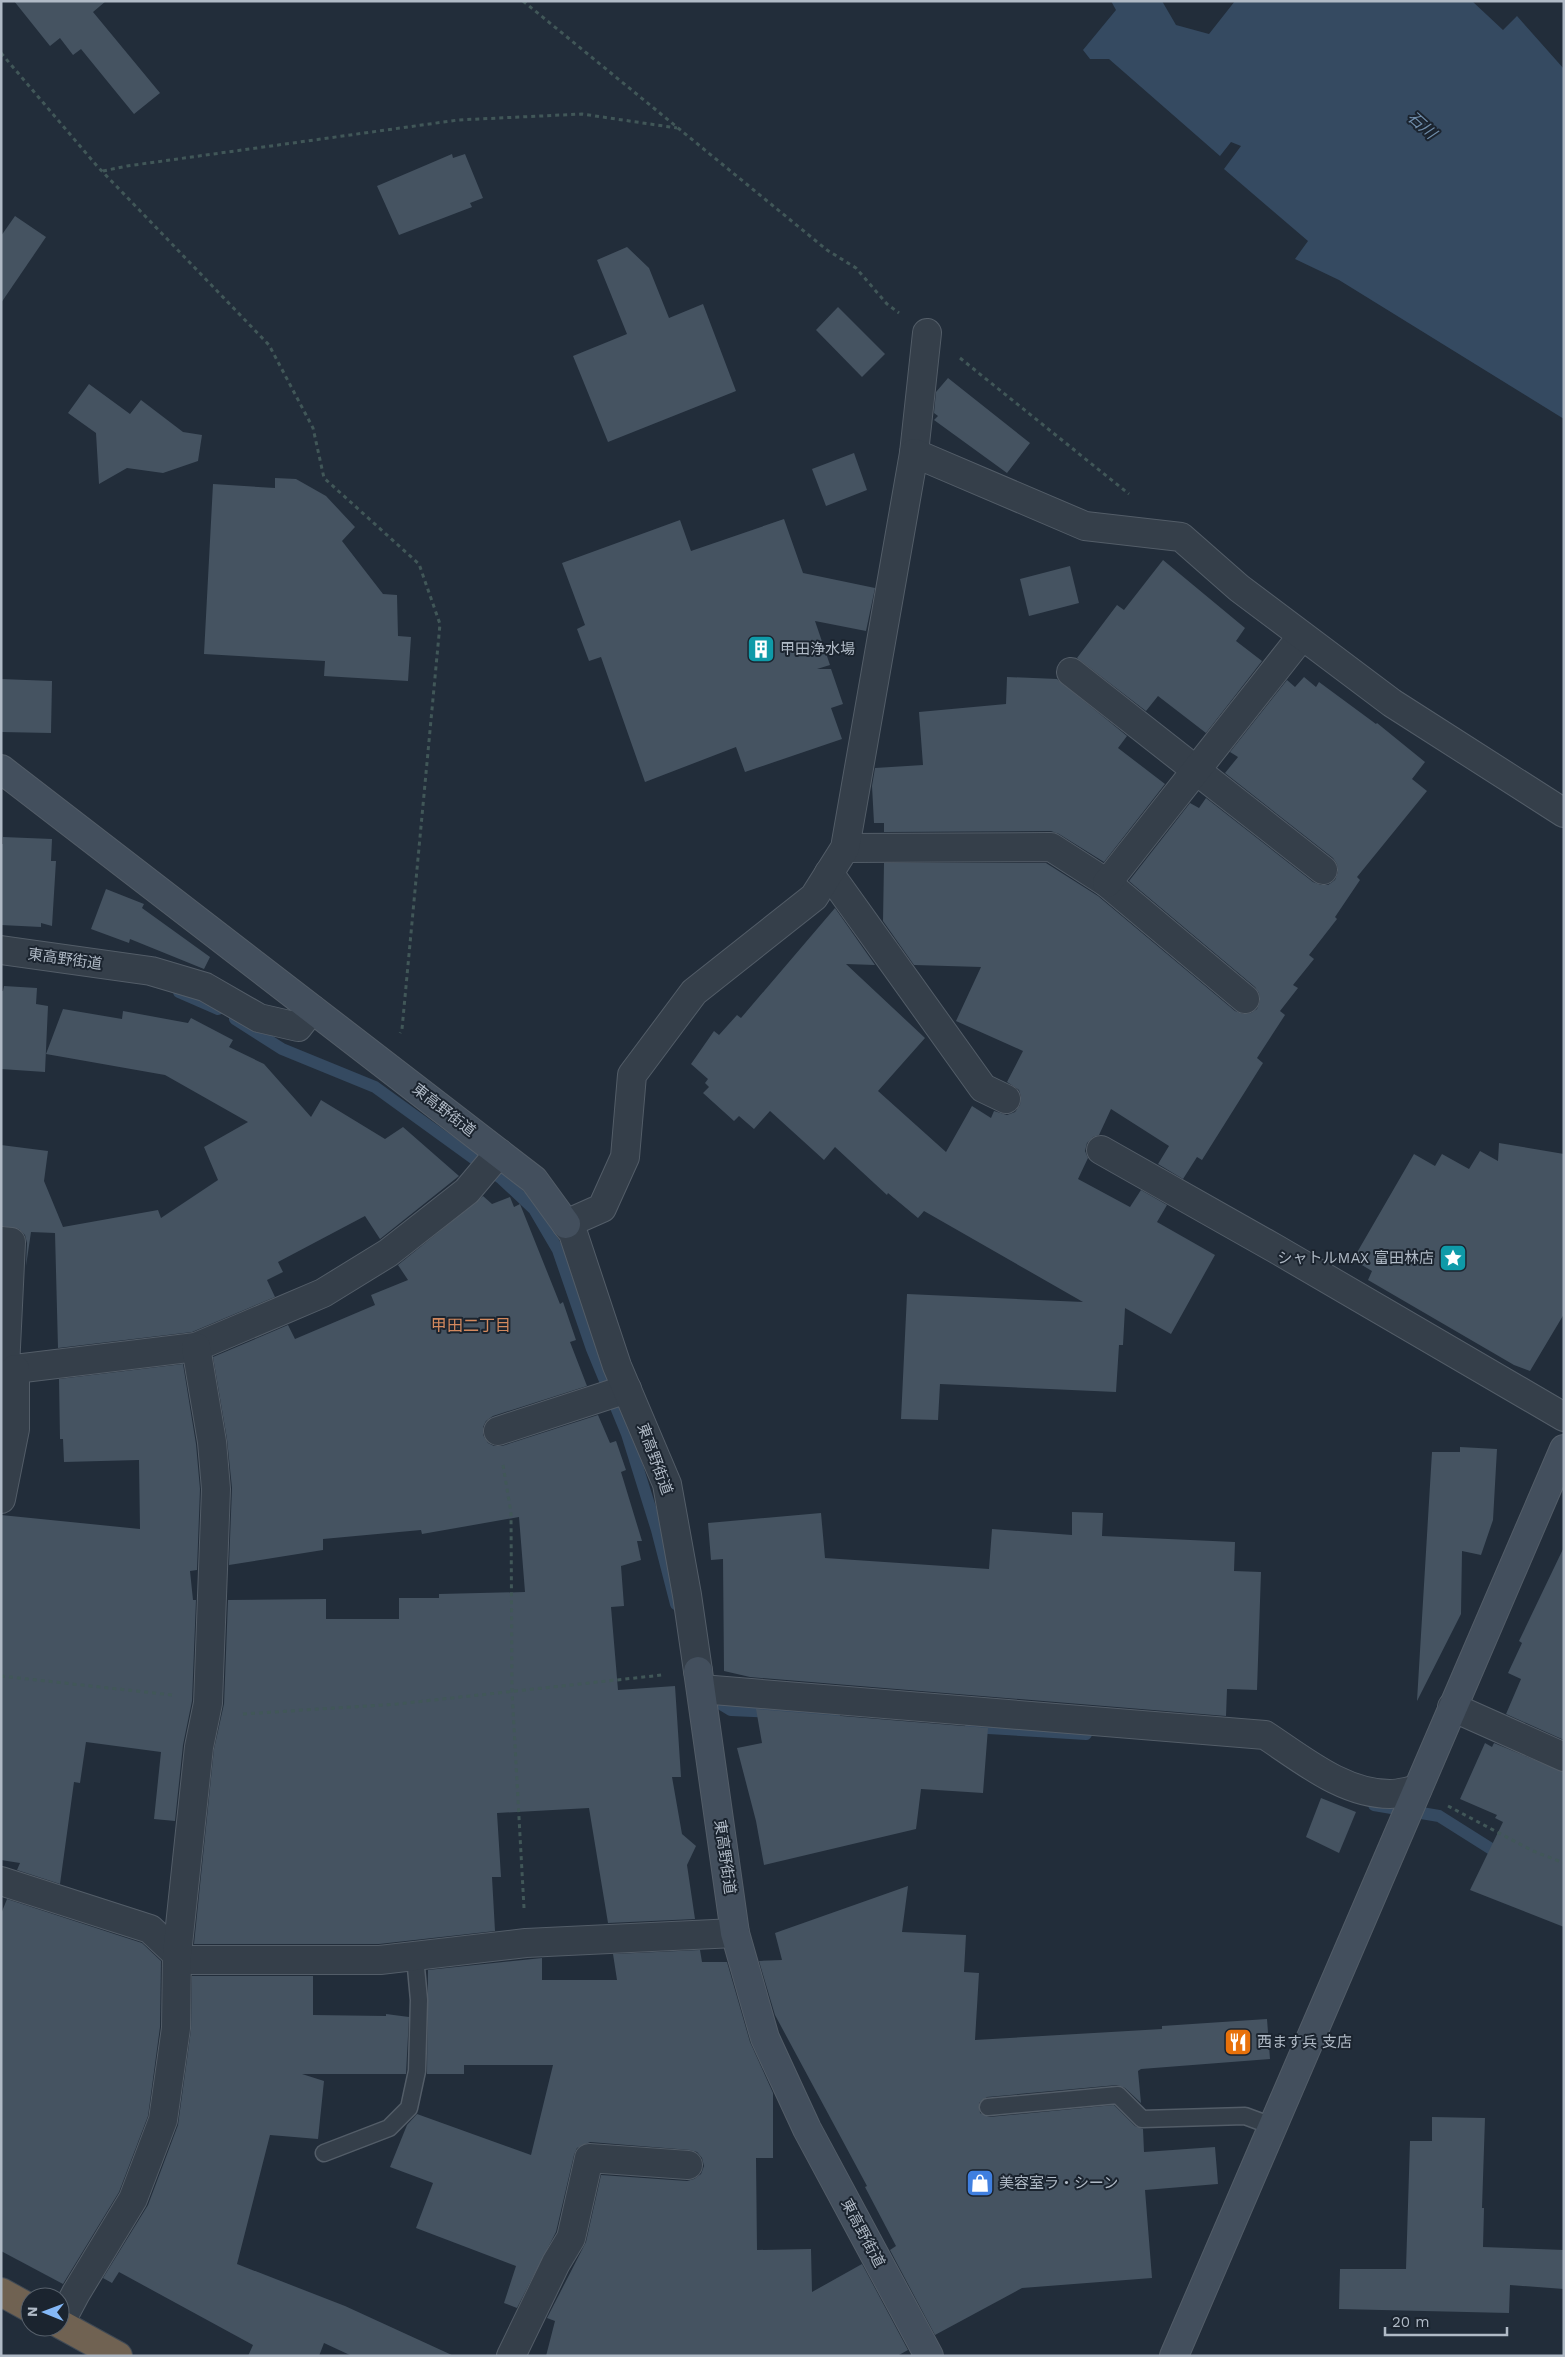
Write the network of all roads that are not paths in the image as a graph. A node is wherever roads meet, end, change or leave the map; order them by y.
1 (927, 333) dead end
2 (914, 453) junction
3 (1302, 636) junction
4 (1071, 672) dead end
5 (1, 769) edge
6 (1196, 770) junction
7 (1564, 813) edge
8 (845, 848) junction
9 (1323, 870) dead end
10 (829, 873) junction
11 (1107, 883) junction
12 (1, 950) edge
13 (1245, 999) dead end
14 (312, 1009) junction
15 (1006, 1099) dead end
16 (1101, 1150) dead end
17 (499, 1153) junction
18 (566, 1224) junction
19 (1, 1241) edge
20 (196, 1347) junction
21 (15, 1369) junction
22 (627, 1389) junction
23 (1564, 1417) edge
24 (498, 1431) road end
25 (1564, 1449) edge
26 (1, 1499) edge
27 (700, 1680) junction
28 (1452, 1707) junction
29 (1564, 1757) edge
30 (1412, 1802) junction
31 (1, 1882) edge
32 (735, 1933) junction
33 (177, 1954) junction
34 (415, 1957) junction
35 (988, 2107) dead end
36 (1272, 2126) junction
37 (324, 2153) dead end
38 (688, 2165) dead end
39 (1, 2292) edge
40 (20, 2302) edge
41 (70, 2305) edge
42 (70, 2330) edge
43 (118, 2356) edge
44 (511, 2356) edge
45 (929, 2356) edge
46 (1174, 2356) edge

1 - 2 street
2 - 3 street
2 - 8 street
3 - 6 street
3 - 7 street
4 - 6 street
5 - 14 street
6 - 9 street
6 - 11 street
8 - 10 street
8 - 11 street
10 - 15 street
10 - 18 street
11 - 13 street
12 - 14 street, 東高野街道
14 - 17 street, 東高野街道
16 - 23 street
17 - 18 street, 東高野街道
17 - 20 street
18 - 22 street, 東高野街道
19 - 21 street
20 - 21 street
20 - 33 street
21 - 26 street
22 - 24 street
22 - 27 street, 東高野街道
25 - 28 street
27 - 30 street
27 - 32 street, 東高野街道
28 - 29 street
28 - 30 street
30 - 36 street
31 - 33 street
32 - 34 street
32 - 45 street, 東高野街道
33 - 34 street
33 - 41 street
34 - 37 lane
35 - 36 lane
36 - 46 street
38 - 44 street
39 - 40 highway
42 - 43 highway

